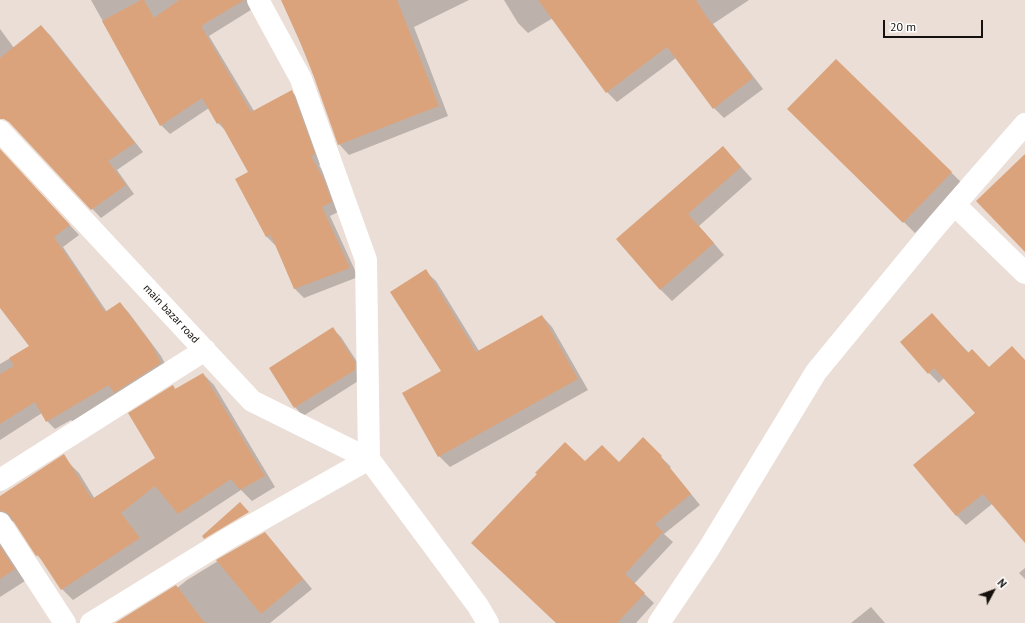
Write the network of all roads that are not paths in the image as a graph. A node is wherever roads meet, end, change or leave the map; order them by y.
1 (258, 0) edge
2 (1025, 124) edge
3 (0, 131) edge
4 (955, 205) junction
5 (1025, 273) edge
6 (205, 350) junction
7 (369, 459) junction
8 (0, 480) edge
9 (0, 523) edge
10 (65, 623) edge
11 (91, 623) edge
12 (488, 623) edge
13 (659, 623) edge

1 - 7 street
2 - 4 street
3 - 6 street, main bazar road
4 - 5 street
4 - 13 street
6 - 7 street, main bazar road
6 - 8 street
7 - 11 street
7 - 12 street
9 - 10 street

